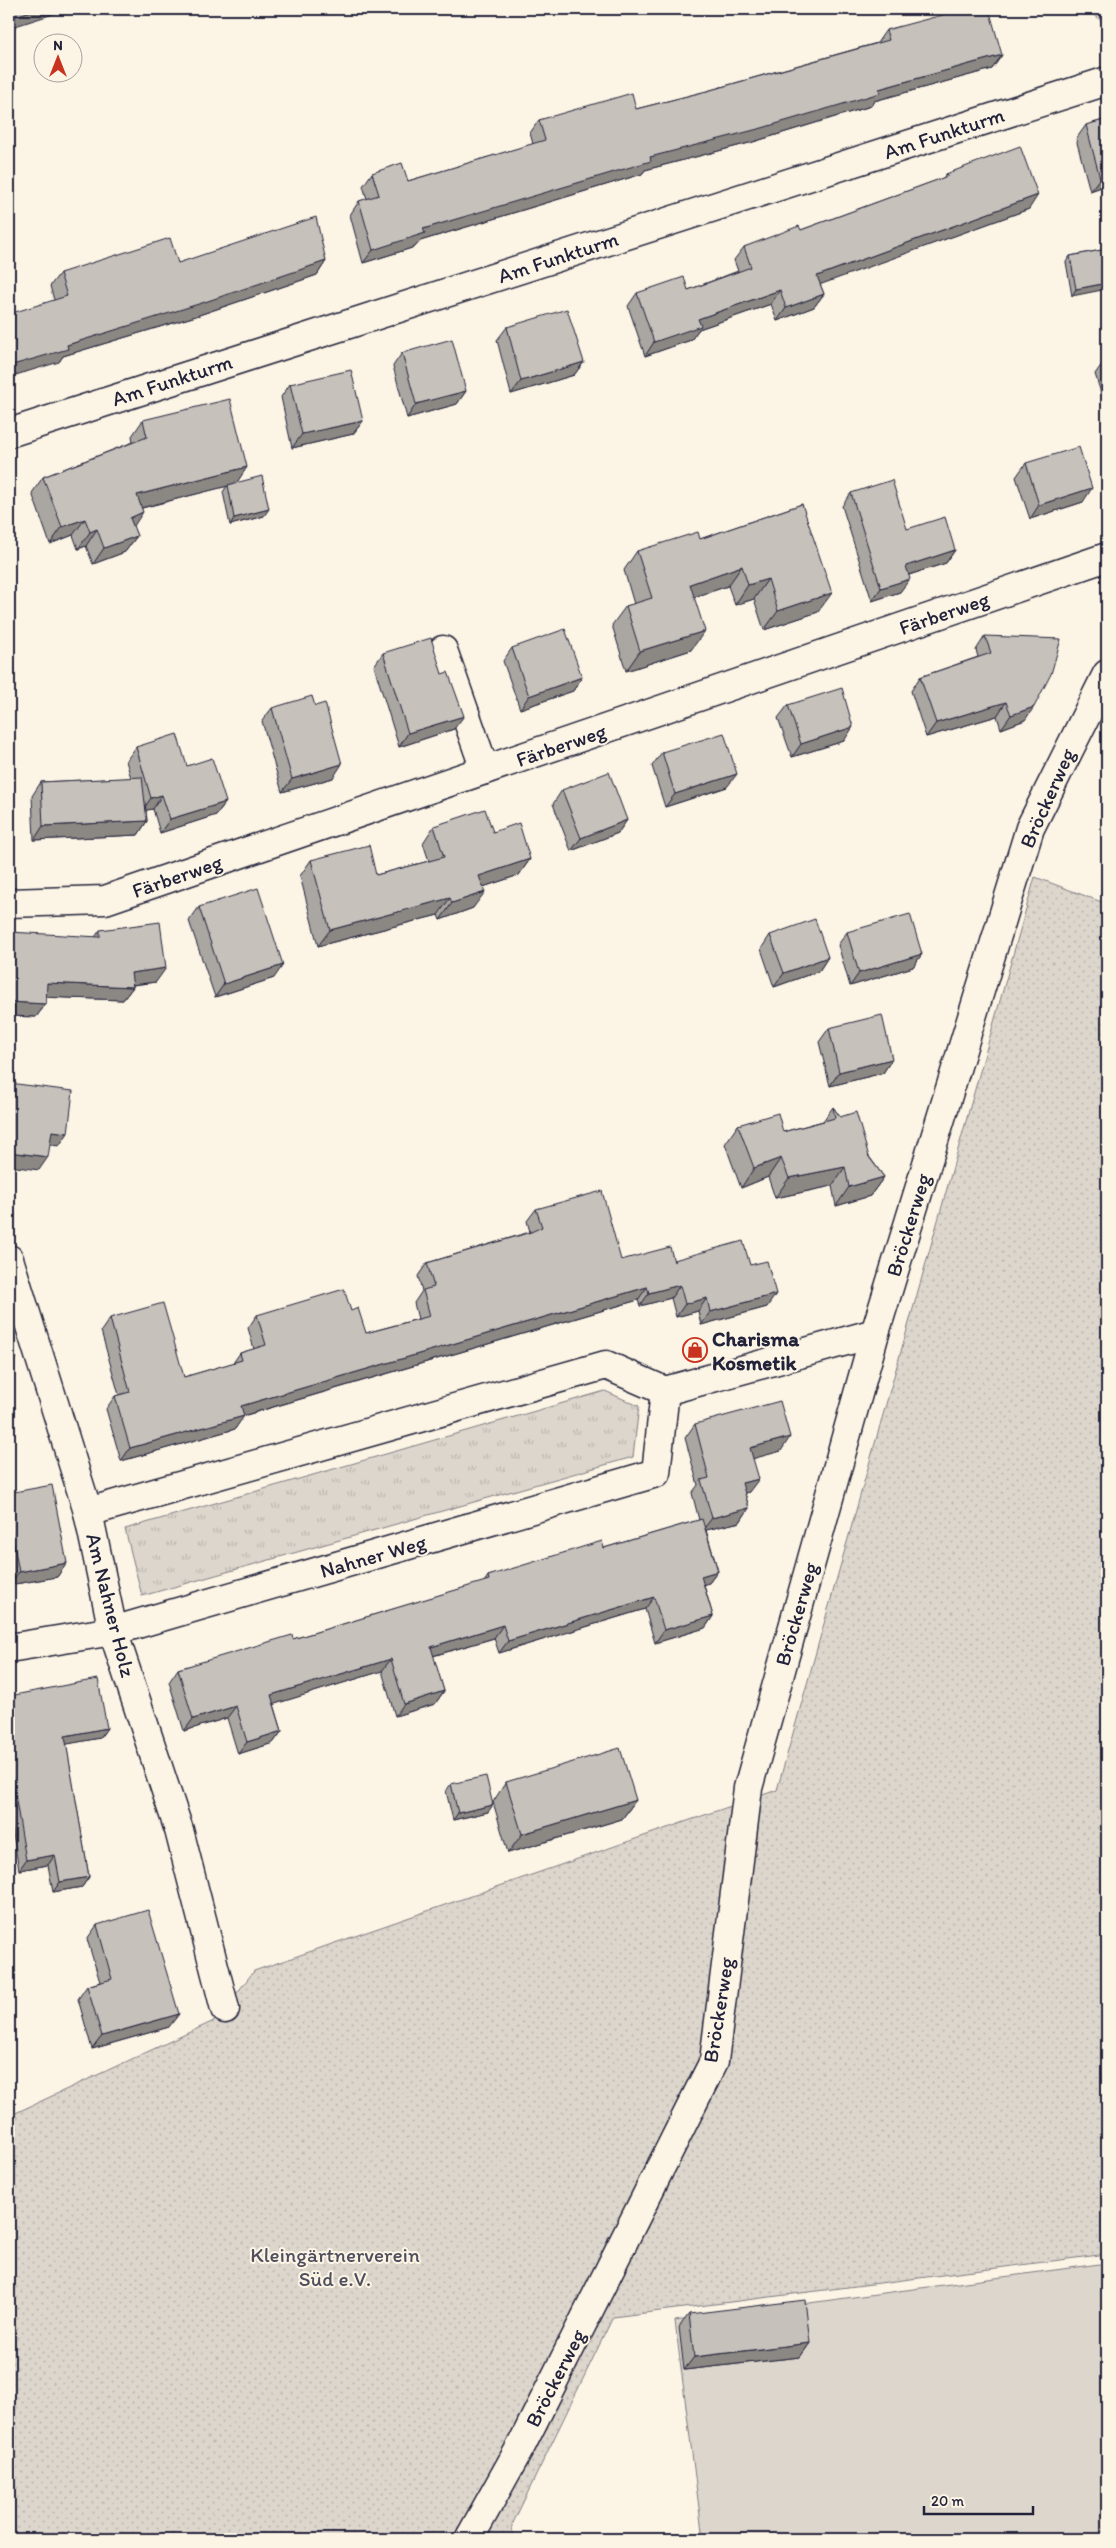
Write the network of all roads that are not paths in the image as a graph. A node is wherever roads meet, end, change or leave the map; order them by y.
1 (1107, 81) edge
2 (9, 433) edge
3 (1107, 558) edge
4 (443, 650) dead end
5 (1107, 674) edge
6 (485, 770) junction
7 (9, 903) edge
8 (9, 1259) edge
9 (875, 1333) junction
10 (665, 1391) junction
11 (88, 1512) junction
12 (113, 1632) junction
13 (9, 1648) edge
14 (225, 2009) dead end
15 (469, 2539) edge

1 - 2 street, Am Funkturm
3 - 6 street, Färberweg
4 - 6 street
5 - 9 street, Bröckerweg
6 - 7 street, Färberweg
8 - 11 street, Am Nahner Holz
9 - 10 street
9 - 15 street, Bröckerweg
10 - 11 street
10 - 12 street, Nahner Weg
11 - 12 street, Am Nahner Holz
12 - 13 street, Nahner Weg
12 - 14 street, Am Nahner Holz

